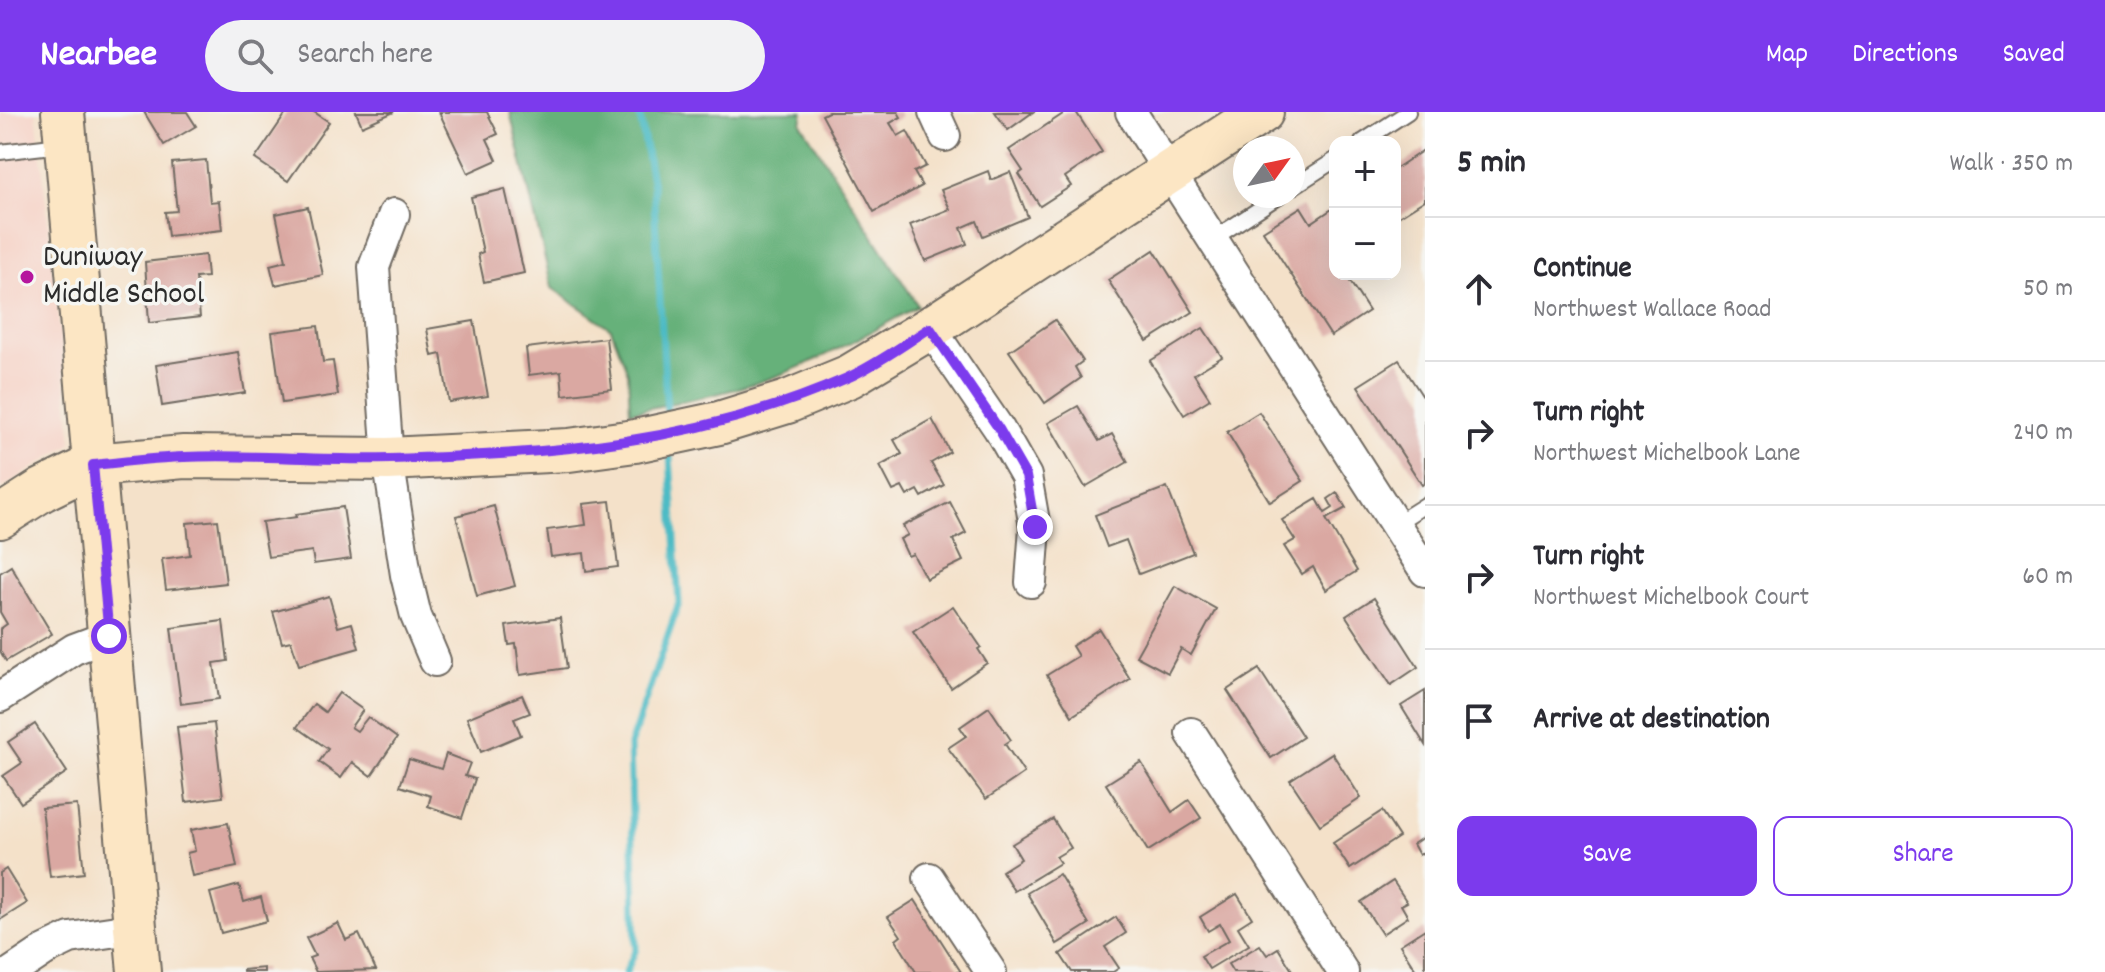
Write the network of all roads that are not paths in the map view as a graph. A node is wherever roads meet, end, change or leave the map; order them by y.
1 (1131, 112) edge
2 (1262, 112) edge
3 (1408, 112) edge
4 (64, 128) edge
5 (1371, 136) edge
6 (0, 152) edge
7 (1329, 164) edge
8 (1170, 172) junction
9 (1305, 179) edge
10 (1261, 208) edge
11 (394, 214) dead end
12 (1213, 239) junction
13 (930, 328) junction
14 (388, 459) junction
15 (93, 465) junction
16 (1425, 505) edge
17 (0, 517) edge
18 (1395, 524) junction
19 (1425, 571) edge
20 (1031, 582) dead end
21 (109, 636) junction
22 (435, 661) dead end
23 (0, 697) edge
24 (1191, 733) dead end
25 (929, 878) dead end
26 (137, 928) junction
27 (12, 972) edge
28 (139, 972) edge
29 (991, 972) edge
30 (1343, 972) edge

1 - 8 street
2 - 8 street
3 - 5 lane
4 - 6 lane
4 - 15 street
7 - 9 lane
8 - 12 street
8 - 13 street
10 - 12 lane
11 - 14 street
12 - 18 street
13 - 14 street
13 - 20 street
14 - 15 street
14 - 22 street
15 - 17 street
15 - 21 street
16 - 18 lane
18 - 19 street
21 - 23 street
21 - 26 street
24 - 30 street
25 - 29 street
26 - 27 street
26 - 28 street

